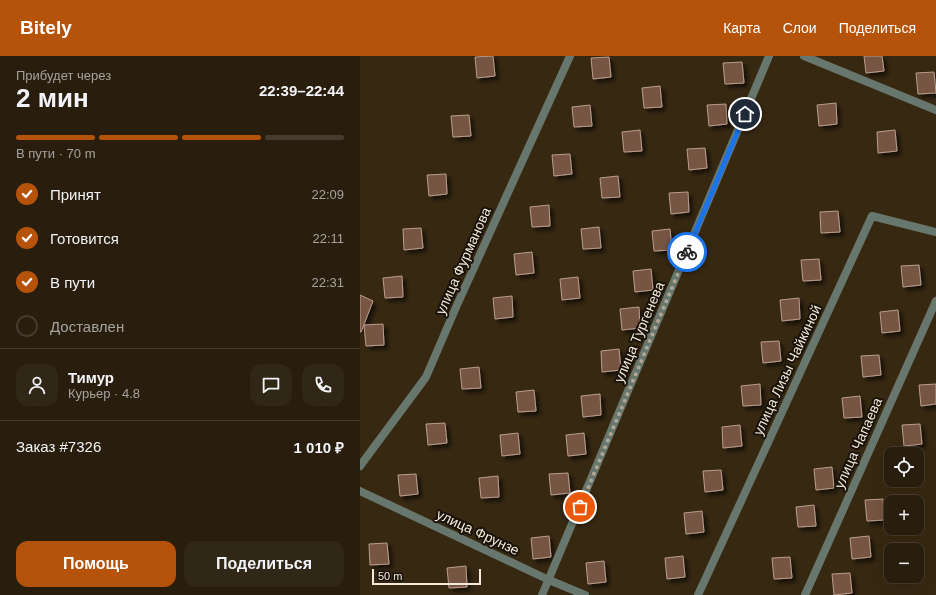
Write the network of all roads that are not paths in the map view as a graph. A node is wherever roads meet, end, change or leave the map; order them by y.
1 (570, 56) edge
2 (770, 56) edge
3 (804, 56) edge
4 (936, 110) edge
5 (936, 232) edge
6 (936, 302) edge
7 (360, 466) edge
8 (360, 491) edge
9 (549, 580) junction
10 (542, 595) edge
11 (585, 595) edge
12 (698, 595) edge
13 (804, 595) edge

1 - 7 street, улица Фурманова
2 - 9 street, улица Тургенева
3 - 4 street
5 - 12 street, улица Лизы Чайкиной
6 - 13 street, улица Чапаева
8 - 9 street, улица Фрунзе
9 - 10 street, улица Тургенева
9 - 11 street, улица Фрунзе

